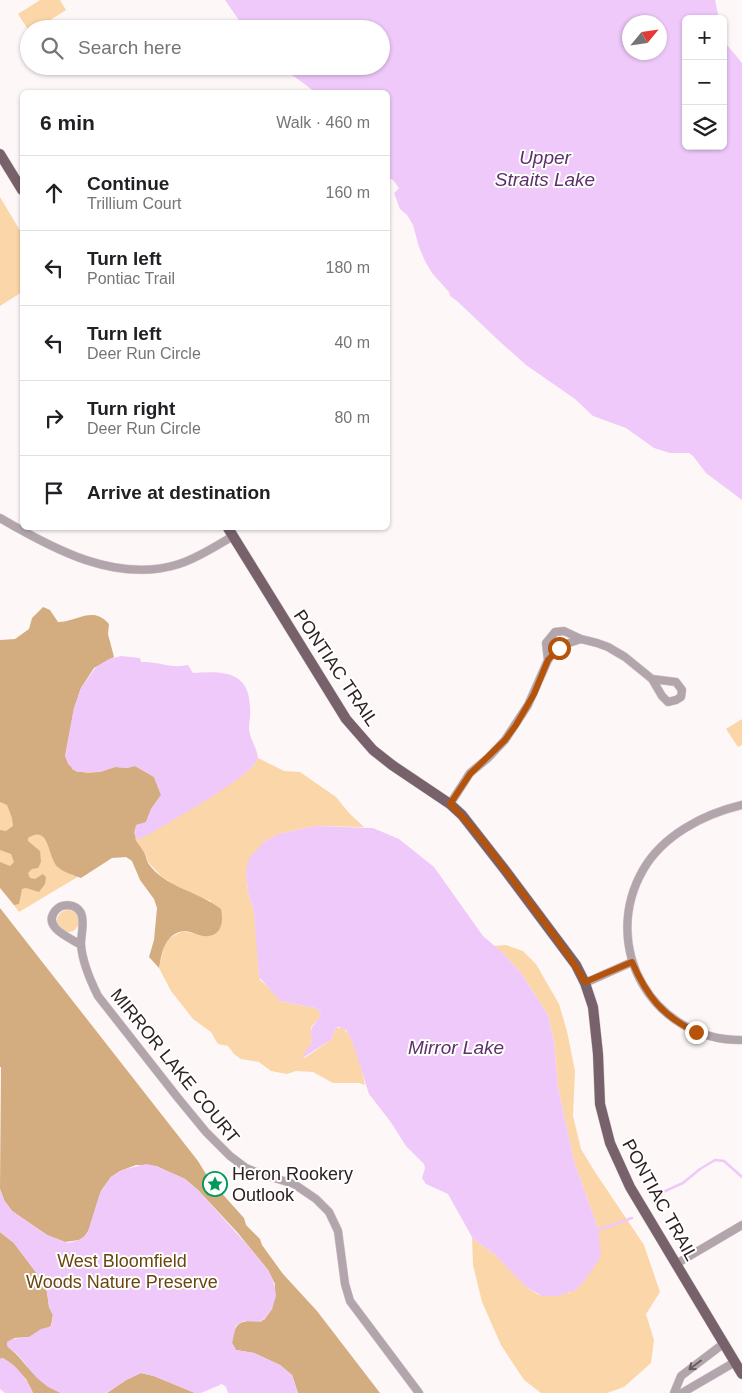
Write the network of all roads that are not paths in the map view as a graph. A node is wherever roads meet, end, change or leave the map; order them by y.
1 (0, 154) edge
2 (20, 187) edge
3 (0, 518) edge
4 (20, 529) edge
5 (22, 530) edge
6 (231, 532) edge
7 (581, 639) junction
8 (548, 660) junction
9 (652, 679) dead end
10 (450, 804) junction
11 (742, 804) edge
12 (81, 945) junction
13 (632, 962) junction
14 (585, 982) junction
15 (742, 1040) edge
16 (742, 1225) edge
17 (676, 1264) junction
18 (723, 1344) junction
19 (735, 1362) junction
20 (742, 1374) edge
21 (419, 1393) edge
22 (674, 1393) edge
23 (682, 1393) edge

1 - 2 main road
3 - 4 street
5 - 6 street
6 - 10 main road, PONTIAC TRAIL
7 - 8 street
7 - 8 street
7 - 9 street
8 - 10 street
10 - 14 main road, PONTIAC TRAIL
11 - 13 street
12 - 12 street, MIRROR LAKE COURT
12 - 21 street, MIRROR LAKE COURT
13 - 14 street
13 - 15 street
14 - 17 main road, PONTIAC TRAIL
16 - 17 street
17 - 18 main road, PONTIAC TRAIL
18 - 19 main road, PONTIAC TRAIL
18 -> 22 street
19 - 20 main road, PONTIAC TRAIL
19 - 23 street

